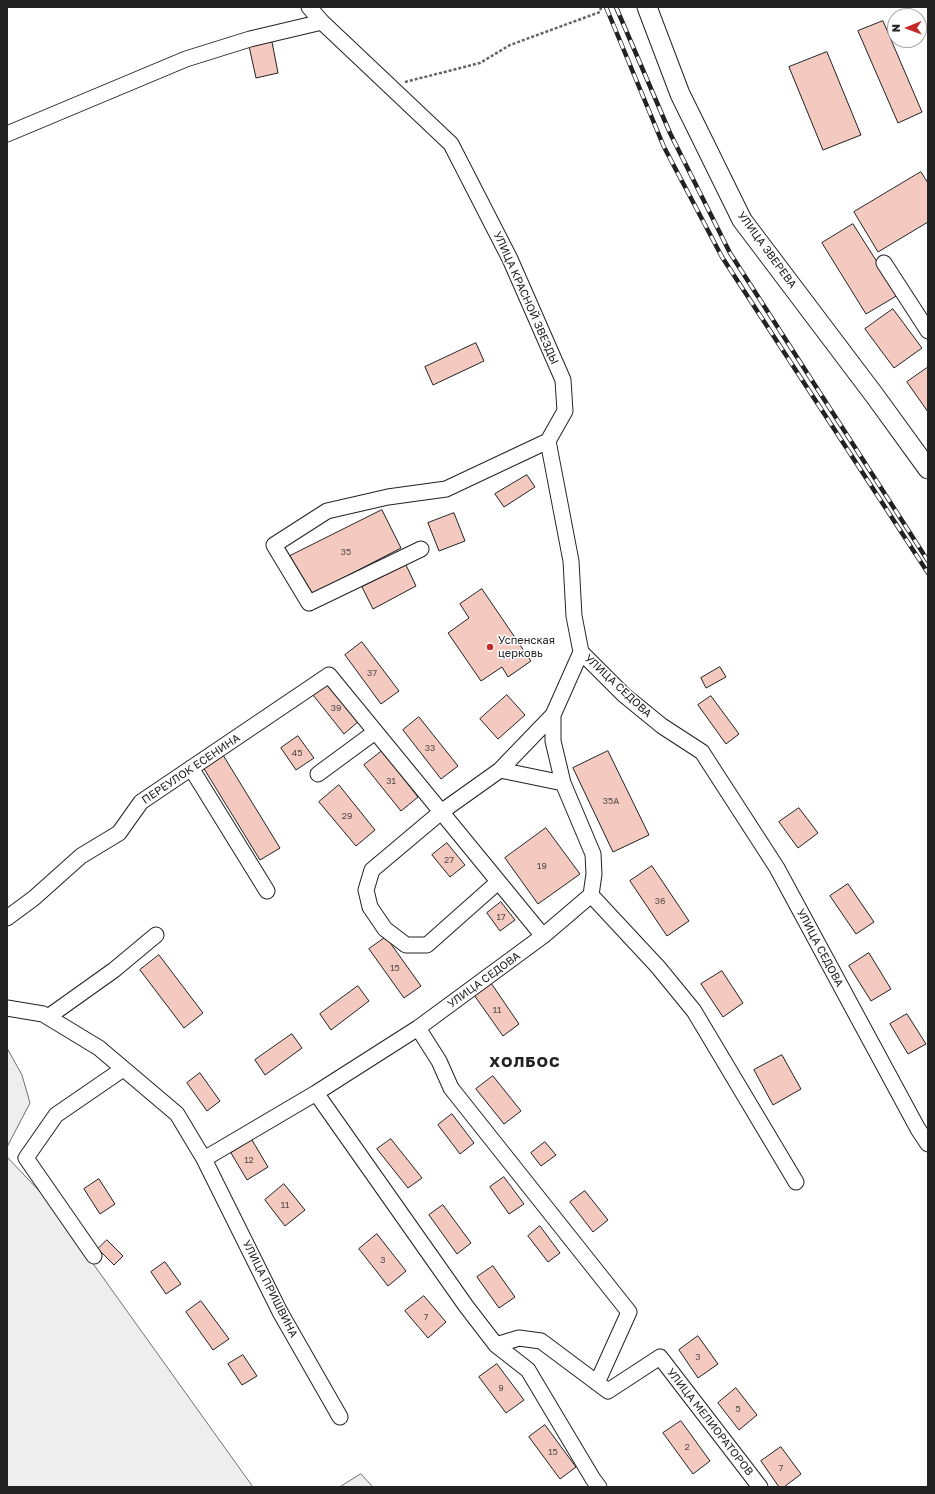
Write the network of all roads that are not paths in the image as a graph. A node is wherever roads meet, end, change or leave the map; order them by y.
1 (309, 7) edge
2 (647, 7) edge
3 (322, 22) junction
4 (7, 134) edge
5 (884, 263) dead end
6 (928, 331) edge
7 (548, 441) junction
8 (928, 469) edge
9 (421, 549) dead end
10 (581, 652) junction
11 (553, 715) junction
12 (375, 732) junction
13 (192, 768) junction
14 (500, 770) junction
15 (318, 774) dead end
16 (563, 783) junction
17 (441, 812) junction
18 (498, 882) junction
19 (267, 891) dead end
20 (591, 895) junction
21 (7, 918) edge
22 (156, 935) dead end
23 (543, 936) junction
24 (7, 1008) edge
25 (48, 1017) junction
26 (418, 1028) junction
27 (123, 1069) junction
28 (316, 1093) junction
29 (928, 1144) edge
30 (204, 1159) junction
31 (796, 1182) dead end
32 (94, 1256) dead end
33 (496, 1344) junction
34 (597, 1383) junction
35 (340, 1417) dead end
36 (599, 1487) edge
37 (760, 1487) edge

1 - 3 street, УЛИЦА КРАСНОЙ ЗВЕЗДЫ
2 - 8 main road, УЛИЦА ЗВЕРЕВА
3 - 4 street
3 - 7 street, УЛИЦА КРАСНОЙ ЗВЕЗДЫ
5 - 6 street
7 - 9 street
7 - 10 street
10 - 11 street, УЛИЦА СЕДОВА
10 - 29 street, УЛИЦА СЕДОВА
11 - 14 street
11 - 16 street, УЛИЦА СЕДОВА
12 - 13 street, ПЕРЕУЛОК ЕСЕНИНА
12 - 15 street
12 - 17 street
13 - 19 street
13 - 21 street, ПЕРЕУЛОК ЕСЕНИНА
14 - 16 street
14 - 17 street
16 - 20 street, УЛИЦА СЕДОВА
17 - 18 street
17 - 18 street
18 - 23 street
20 - 23 street, УЛИЦА СЕДОВА
20 - 31 street
22 - 25 street
23 - 26 street, УЛИЦА СЕДОВА
24 - 25 street, УЛИЦА ПРИШВИНА
25 - 27 street, УЛИЦА ПРИШВИНА
26 - 28 street, УЛИЦА СЕДОВА
26 - 34 street
27 - 30 street, УЛИЦА ПРИШВИНА
27 - 32 street
28 - 30 street, УЛИЦА СЕДОВА
28 - 33 street
30 - 35 street, УЛИЦА ПРИШВИНА
33 - 34 street
33 - 36 street
34 - 37 street, УЛИЦА МЕЛИОРАТОРОВ

